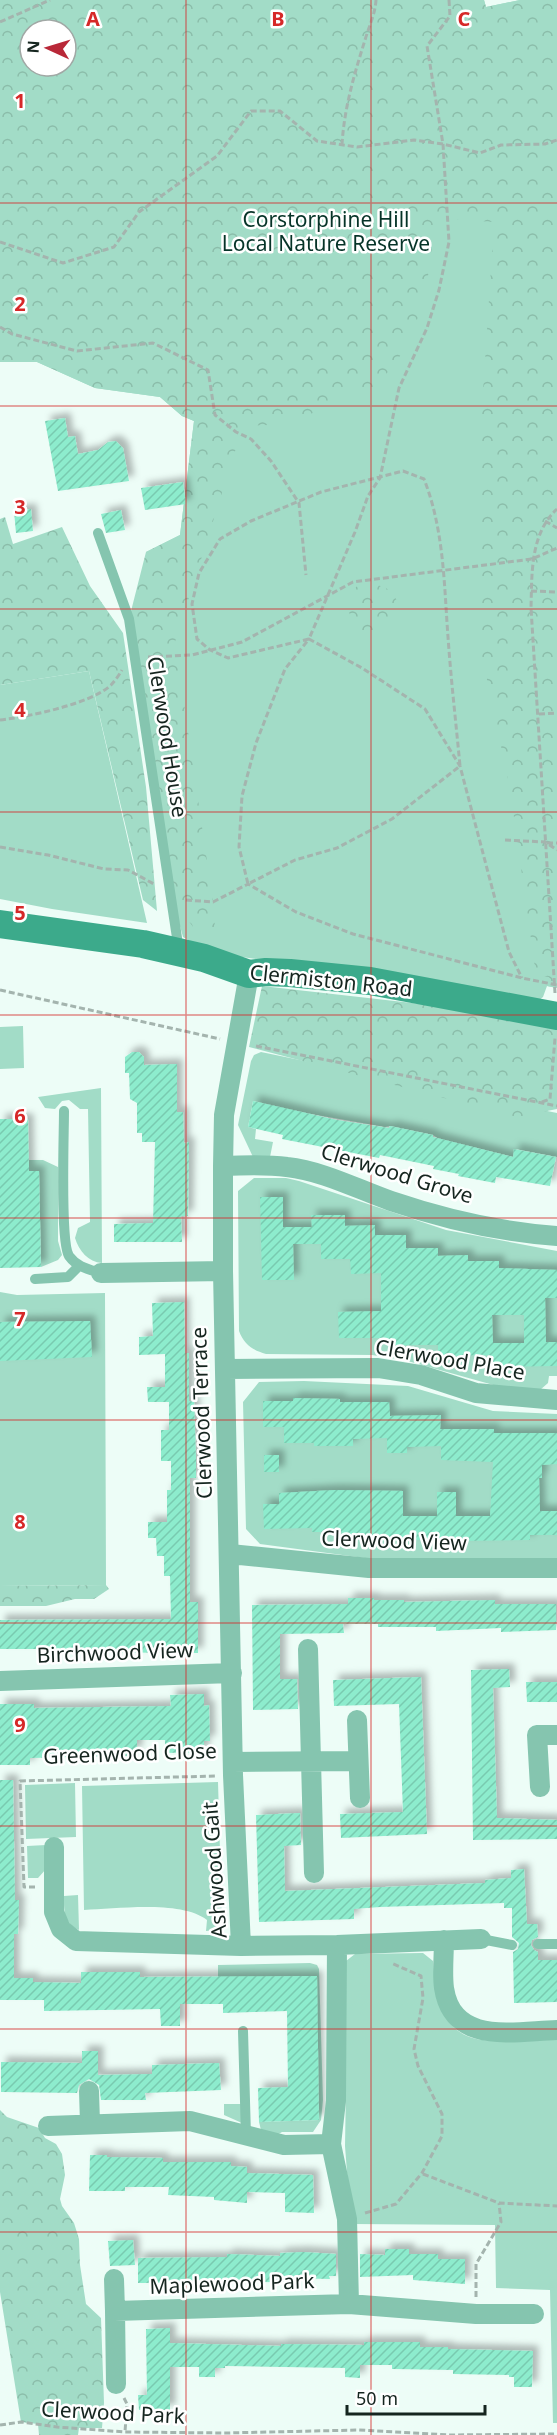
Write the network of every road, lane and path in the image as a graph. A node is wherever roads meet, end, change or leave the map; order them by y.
1 (50, 0) edge
2 (376, 0) edge
3 (448, 0) edge
4 (0, 22) edge
5 (557, 140) edge
6 (443, 144) junction
7 (342, 145) junction
8 (0, 242) edge
9 (0, 327) edge
10 (380, 478) junction
11 (299, 502) junction
12 (557, 509) edge
13 (545, 520) junction
14 (557, 528) edge
15 (98, 533) dead end
16 (557, 548) edge
17 (532, 559) junction
18 (443, 571) junction
19 (306, 575) dead end
20 (531, 591) junction
21 (557, 592) edge
22 (327, 597) junction
23 (309, 639) junction
24 (210, 650) junction
25 (81, 700) dead end
26 (557, 713) edge
27 (539, 714) junction
28 (0, 720) edge
29 (460, 766) junction
30 (505, 840) dead end
31 (545, 842) junction
32 (557, 843) edge
33 (0, 846) edge
34 (557, 850) edge
35 (248, 884) junction
36 (172, 897) junction
37 (0, 924) edge
38 (179, 952) junction
39 (249, 974) junction
40 (522, 978) junction
41 (556, 985) edge
42 (0, 990) edge
43 (557, 1016) edge
44 (236, 1043) junction
45 (542, 1102) junction
46 (557, 1106) edge
47 (64, 1111) dead end
48 (223, 1166) junction
49 (557, 1236) edge
50 (79, 1266) junction
51 (223, 1271) junction
52 (101, 1273) joint
53 (35, 1279) dead end
54 (226, 1369) junction
55 (557, 1400) edge
56 (230, 1554) junction
57 (557, 1568) edge
58 (308, 1649) dead end
59 (232, 1673) junction
60 (0, 1682) edge
61 (357, 1720) dead end
62 (557, 1735) edge
63 (358, 1761) junction
64 (310, 1762) junction
65 (233, 1769) junction
66 (540, 1786) dead end
67 (360, 1797) dead end
68 (54, 1847) dead end
69 (314, 1873) dead end
70 (55, 1887) junction
71 (481, 1939) joint
72 (444, 1940) junction
73 (538, 1944) dead end
74 (557, 1944) edge
75 (337, 1945) junction
76 (512, 1945) dead end
77 (241, 1946) junction
78 (388, 1959) dead end
79 (557, 2030) edge
80 (243, 2031) dead end
81 (89, 2091) dead end
82 (90, 2123) junction
83 (48, 2126) dead end
84 (246, 2136) junction
85 (331, 2144) junction
86 (422, 2173) junction
87 (499, 2203) junction
88 (557, 2206) edge
89 (347, 2219) junction
90 (114, 2279) dead end
91 (349, 2304) junction
92 (115, 2311) junction
93 (476, 2314) junction
94 (534, 2314) dead end
95 (116, 2384) dead end
96 (127, 2404) dead end
97 (0, 2425) edge
98 (125, 2432) junction
99 (225, 2434) edge
100 (425, 2434) edge
101 (557, 2434) edge
102 (449, 2435) edge

1 - 4 path
2 - 7 path
3 - 6 path
5 - 6 path
6 - 7 path
6 - 10 path
7 - 8 path
9 - 11 path
10 - 11 path
10 - 18 path
10 - 22 path
11 - 19 path
11 - 24 path
12 - 13 path
13 - 14 path
13 - 17 path
15 - 36 lane, Clerwood House
16 - 17 path
17 - 18 path
17 - 20 path
18 - 22 path
18 - 29 path
20 - 21 path
20 - 27 path
22 - 23 path
22 - 24 path
23 - 24 path
23 - 29 path
23 - 35 path
25 - 28 path
26 - 27 path
27 - 31 path
29 - 35 path
29 - 40 path
30 - 31 path
31 - 32 path
31 - 34 path
31 - 41 path
33 - 36 path
35 - 36 path
35 - 40 path
36 - 38 lane, Clerwood House
37 - 38 street, Clermiston Road
38 - 39 street, Clermiston Road
39 - 43 street, Clermiston Road
39 - 44 street, Clerwood Terrace
40 - 41 path
41 - 43 path
42 - 44 path
43 - 45 path
44 - 45 path
44 - 48 street, Clerwood Terrace
45 - 46 path
47 - 50 lane
48 - 49 street, Clerwood Grove
48 - 51 street, Clerwood Terrace
50 - 52 lane
50 - 53 lane
51 - 52 street
51 - 54 street, Clerwood Terrace
54 - 55 street, Clerwood Place
54 - 56 street, Clerwood Terrace
56 - 57 street, Clerwood View
56 - 59 street, Ashwood Gait
58 - 64 street
59 - 60 street, Birchwood View
59 - 65 street, Ashwood Gait
61 - 63 street
62 - 66 street
63 - 64 street
63 - 67 street
64 - 65 street
64 - 69 street
65 - 70 path, Greenwood Close
65 - 77 street, Ashwood Gait
68 - 70 street
70 - 77 street
71 - 72 street, Ashwood Gait
71 - 76 lane
72 - 75 street, Ashwood Gait
72 - 79 street
73 - 74 lane
75 - 77 street, Ashwood Gait
75 - 85 street
78 - 86 path
80 - 84 lane
81 - 82 street
82 - 83 street
82 - 84 street
84 - 85 street
85 - 89 street
86 - 87 path
86 - 89 path
87 - 88 path
87 - 93 path
89 - 91 street
90 - 92 street
91 - 92 street, Maplewood Park
91 - 93 street, Maplewood Park
92 - 95 street
93 - 94 street, Maplewood Park
96 - 98 path
97 - 98 path, Clerwood Park
98 - 99 path, Clerwood Park
99 - 100 path, Clerwood Park
100 - 102 path, Clerwood Park
101 - 102 path, Clerwood Park

